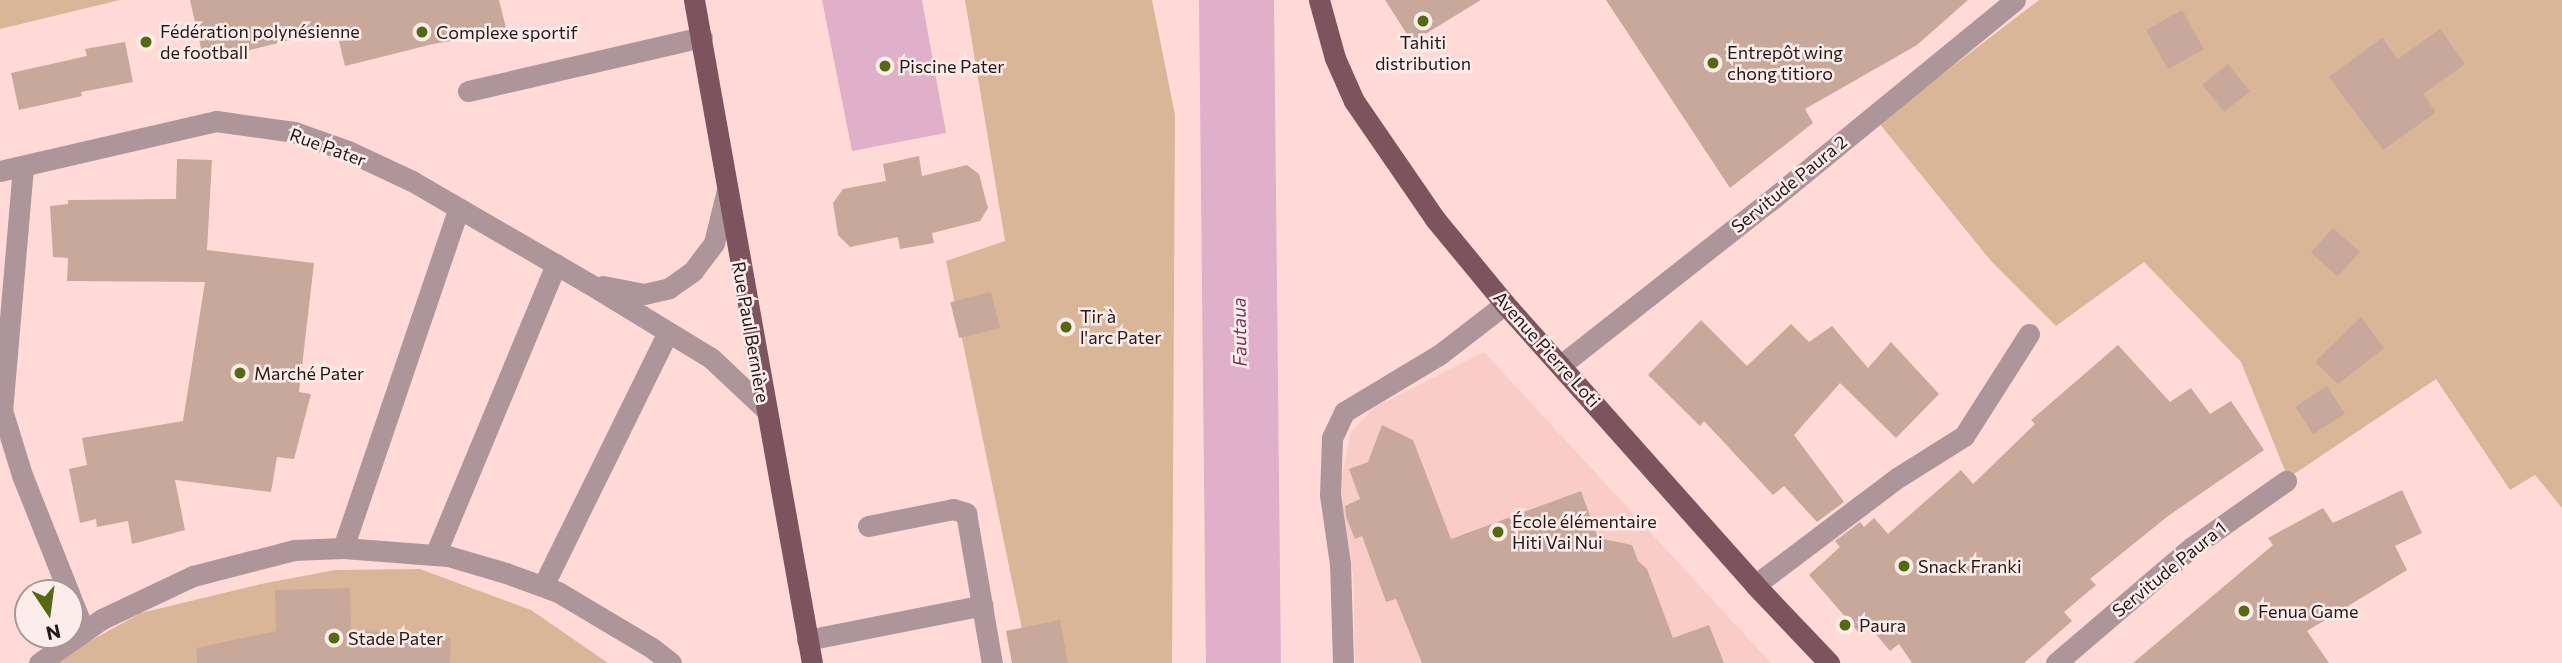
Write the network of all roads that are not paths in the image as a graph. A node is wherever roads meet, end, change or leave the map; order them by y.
1 (694, 0) edge
2 (1318, 0) edge
3 (2015, 0) edge
4 (702, 37) junction
5 (468, 91) dead end
6 (23, 167) junction
7 (0, 171) edge
8 (727, 190) junction
9 (459, 208) junction
10 (556, 264) junction
11 (589, 283) junction
12 (1505, 304) junction
13 (667, 334) junction
14 (2029, 334) dead end
15 (1561, 365) junction
16 (764, 408) junction
17 (2286, 481) dead end
18 (868, 526) dead end
19 (344, 548) junction
20 (435, 555) junction
21 (63, 579) edge
22 (1755, 585) junction
23 (543, 586) junction
24 (983, 605) junction
25 (84, 630) edge
26 (807, 640) junction
27 (58, 649) edge
28 (39, 663) edge
29 (671, 663) edge
30 (811, 663) edge
31 (992, 663) edge
32 (1343, 663) edge
33 (1829, 663) edge
34 (2056, 663) edge

1 - 4 main road, Rue Paul Bernière
2 - 12 main road, Avenue Pierre Loti
3 - 15 street, Servitude Paura 2
4 - 5 street
4 - 8 main road, Rue Paul Bernière
6 - 7 street, Rue Pater
6 - 9 street, Rue Pater
6 - 21 street
8 - 11 street, Rue Pater
8 - 16 main road, Rue Paul Bernière
9 - 10 street, Rue Pater
9 - 19 street
10 - 11 street, Rue Pater
10 - 20 street
11 - 13 street, Rue Pater
12 - 15 main road, Avenue Pierre Loti
12 - 32 street
13 - 16 street, Rue Pater
13 - 23 street
14 - 22 street
15 - 22 main road, Avenue Pierre Loti
16 - 26 main road, Rue Paul Bernière
17 - 34 street, Servitude Paura 1
18 - 24 street
19 - 20 street
19 - 25 street
20 - 23 street
22 - 33 main road, Avenue Pierre Loti
23 - 29 street
24 - 26 street
24 - 31 street
26 - 30 main road, Rue Paul Bernière
27 - 28 street

